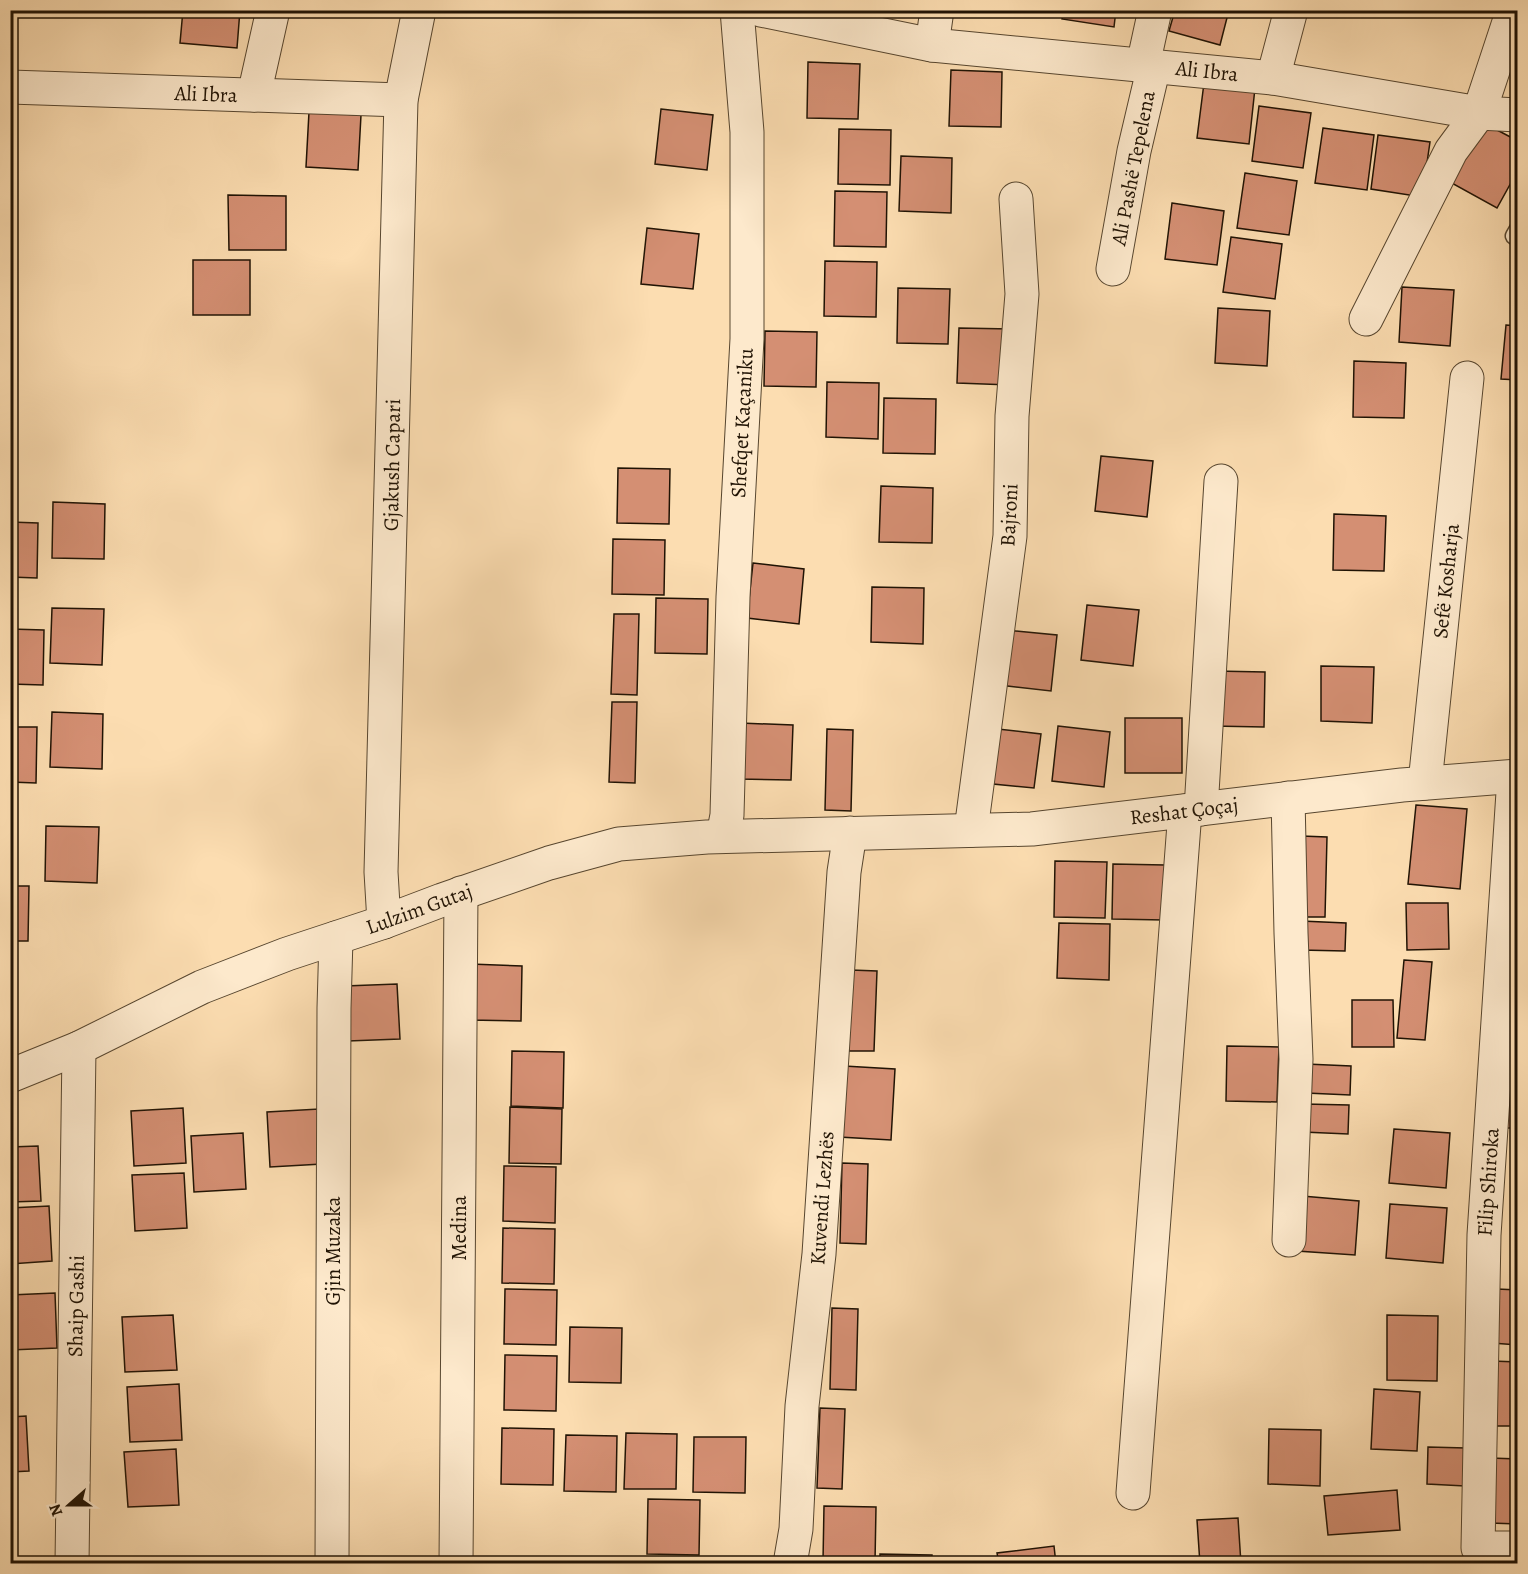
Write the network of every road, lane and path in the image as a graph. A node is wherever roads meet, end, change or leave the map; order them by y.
1 (273, 10) edge
2 (419, 10) edge
3 (737, 10) edge
4 (761, 10) edge
5 (937, 10) edge
6 (1155, 10) edge
7 (1291, 10) edge
8 (1513, 10) edge
9 (932, 45) junction
10 (1149, 66) junction
11 (1273, 78) junction
12 (10, 87) edge
13 (254, 95) junction
14 (401, 100) junction
15 (1479, 113) junction
16 (1518, 115) edge
17 (1016, 199) dead end
18 (1113, 269) dead end
19 (1366, 319) dead end
20 (1467, 378) dead end
21 (1221, 481) dead end
22 (1516, 776) edge
23 (1425, 783) junction
24 (1288, 798) junction
25 (1193, 810) junction
26 (971, 830) junction
27 (850, 833) junction
28 (723, 836) junction
29 (461, 893) junction
30 (384, 922) junction
31 (336, 938) junction
32 (79, 1048) junction
33 (10, 1076) edge
34 (1289, 1240) dead end
35 (1132, 1493) dead end
36 (1518, 1548) edge
37 (72, 1563) edge
38 (332, 1563) edge
39 (456, 1563) edge
40 (790, 1563) edge

1 - 13 street
2 - 14 street, Gjakush Capari
3 - 28 street, Shefqet Kaçaniku
4 - 9 street, Ali Ibra
5 - 9 street
6 - 10 street, Ali Pashë Tepelena
7 - 11 street
8 - 15 street
9 - 10 street, Ali Ibra
10 - 11 street, Ali Ibra
10 - 18 street, Ali Pashë Tepelena
11 - 15 street, Ali Ibra
12 - 13 street, Ali Ibra
13 - 14 street, Ali Ibra
14 - 30 street, Gjakush Capari
15 - 16 street, Ali Ibra
15 - 19 street
17 - 26 street, Bajroni
20 - 23 street, Sefë Kosharja
21 - 25 street
22 - 23 street, Reshat Çoçaj
22 - 36 street, Filip Shiroka
23 - 24 street, Reshat Çoçaj
24 - 25 street, Reshat Çoçaj
24 - 34 street
25 - 26 street, Reshat Çoçaj
25 - 35 street
26 - 27 street, Reshat Çoçaj
27 - 28 street, Lulzim Gutaj
27 - 40 street, Kuvendi Lezhës
28 - 29 street, Lulzim Gutaj
29 - 30 street, Lulzim Gutaj
29 - 39 street, Medina
30 - 31 street, Lulzim Gutaj
31 - 32 street, Lulzim Gutaj
31 - 38 street, Gjin Muzaka
32 - 33 street, Lulzim Gutaj
32 - 37 street, Shaip Gashi

